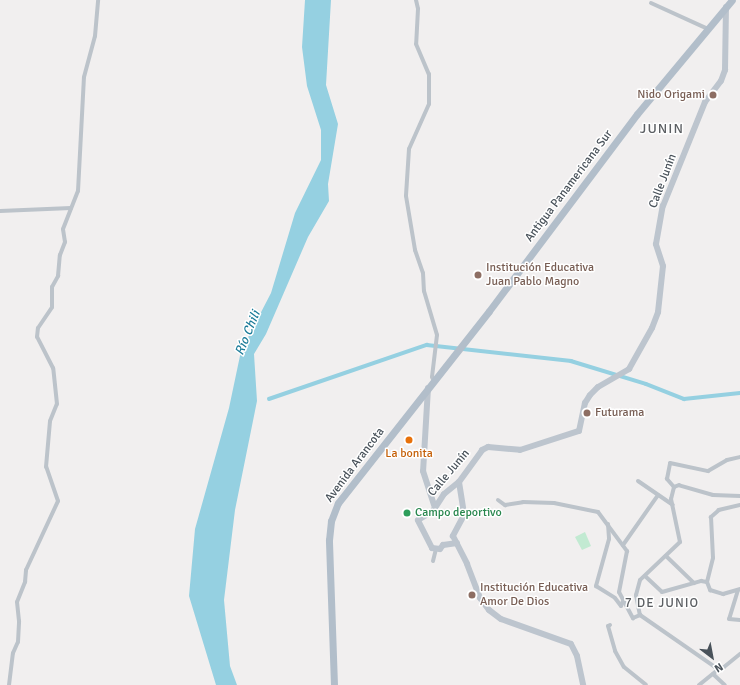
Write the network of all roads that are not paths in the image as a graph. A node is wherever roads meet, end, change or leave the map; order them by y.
1 (98, 0) edge
2 (416, 0) edge
3 (729, 2) edge
4 (652, 3) dead end
5 (708, 29) junction
6 (71, 208) junction
7 (0, 211) edge
8 (434, 381) junction
9 (428, 388) junction
10 (426, 402) junction
11 (417, 403) junction
12 (740, 457) edge
13 (638, 481) dead end
14 (459, 482) junction
15 (674, 487) junction
16 (658, 495) junction
17 (740, 496) edge
18 (498, 500) dead end
19 (673, 505) junction
20 (740, 505) edge
21 (435, 508) junction
22 (608, 524) junction
23 (457, 543) junction
24 (623, 545) junction
25 (436, 549) junction
26 (666, 556) junction
27 (433, 561) dead end
28 (645, 576) junction
29 (706, 582) junction
30 (694, 583) junction
31 (739, 589) edge
32 (623, 601) junction
33 (640, 615) junction
34 (740, 620) edge
35 (610, 625) dead end
36 (740, 654) edge
37 (720, 668) junction
38 (713, 674) junction
39 (9, 685) edge
40 (334, 685) edge
41 (583, 685) edge
42 (646, 685) edge
43 (699, 685) edge
44 (725, 685) edge

1 - 6 street
2 - 8 street
3 - 5 main road, Antigua Panamericana Sur
3 - 14 street, Calle Junín
4 - 5 street
5 - 8 main road, Antigua Panamericana Sur
6 - 7 street
6 - 39 street
8 - 9 main road, Antigua Panamericana Sur
9 - 10 street
9 - 11 main road, Avenida Arancota
10 - 11 main road
10 - 21 street
11 - 40 main road, Avenida Arancota
12 - 15 street
13 - 16 street
14 - 21 street, Calle Junín
14 - 23 street
15 - 17 street
15 - 19 street
16 - 19 street
16 - 24 street
18 - 22 street
19 - 26 street
20 - 29 street
21 - 25 street, Calle Junín
22 - 24 street
22 - 32 street
23 - 25 street
23 - 41 street
24 - 32 street
25 - 27 street
26 - 28 street
26 - 30 street
28 - 30 street
28 - 33 street
29 - 30 street
29 - 31 street
31 - 34 street
32 - 33 street
33 - 37 street
35 - 42 street
36 - 37 street
37 - 38 street
38 - 43 street
38 - 44 street

